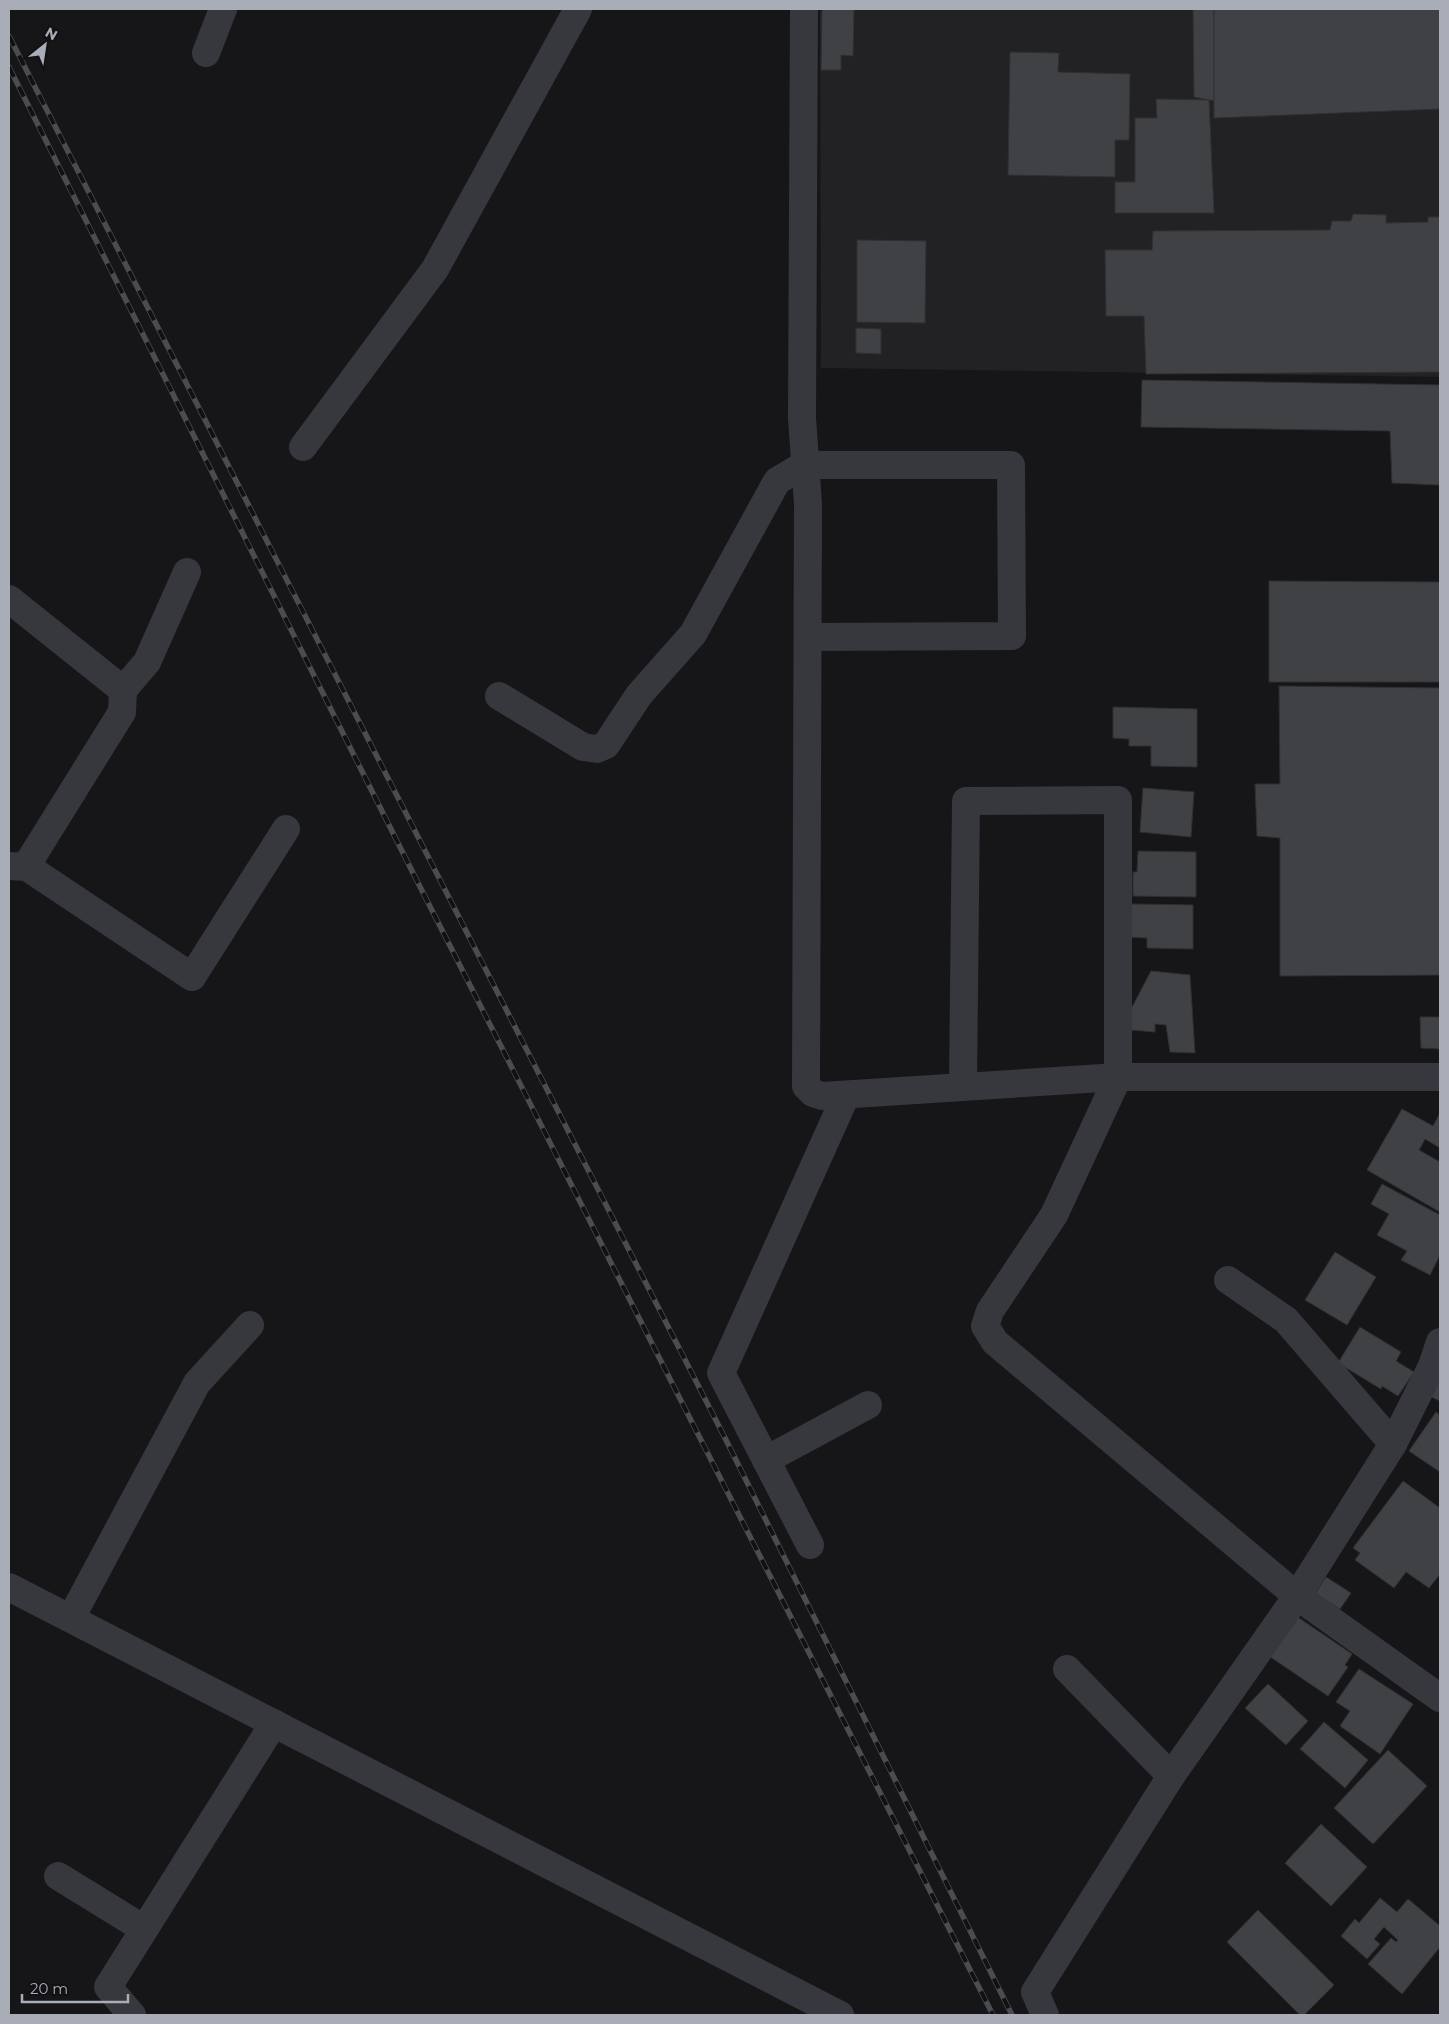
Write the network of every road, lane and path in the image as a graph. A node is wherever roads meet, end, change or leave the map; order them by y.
1 (223, 9) edge
2 (578, 9) edge
3 (804, 9) edge
4 (206, 53) dead end
5 (303, 446) dead end
6 (804, 465) junction
7 (187, 572) dead end
8 (9, 599) edge
9 (808, 637) junction
10 (123, 690) junction
11 (499, 696) dead end
12 (286, 830) dead end
13 (18, 867) edge
14 (1118, 1077) junction
15 (1440, 1077) edge
16 (963, 1086) junction
17 (846, 1095) junction
18 (1228, 1280) dead end
19 (250, 1325) dead end
20 (1440, 1342) edge
21 (868, 1406) dead end
22 (1393, 1444) junction
23 (766, 1460) junction
24 (810, 1545) dead end
25 (9, 1587) edge
26 (1296, 1596) junction
27 (71, 1618) junction
28 (1067, 1669) dead end
29 (1440, 1698) edge
30 (274, 1723) junction
31 (1171, 1776) junction
32 (58, 1876) dead end
33 (144, 1929) junction
34 (834, 2014) edge
35 (132, 2015) edge
36 (1045, 2015) edge

1 - 4 street
2 - 5 street
3 - 6 street
6 - 9 street
6 - 9 street
6 - 11 street
7 - 10 street
8 - 10 street
9 - 17 street
10 - 13 street
12 - 13 street
14 - 15 street
14 - 16 street
14 - 16 street
14 - 26 street
16 - 17 street
17 - 23 street
18 - 22 street
19 - 27 street
20 - 22 street
21 - 23 street
22 - 26 street
23 - 24 street
25 - 27 street
26 - 29 street
26 - 31 street
27 - 30 street
28 - 31 street
30 - 33 street
30 - 34 street
31 - 36 street
32 - 33 street
33 - 35 street

